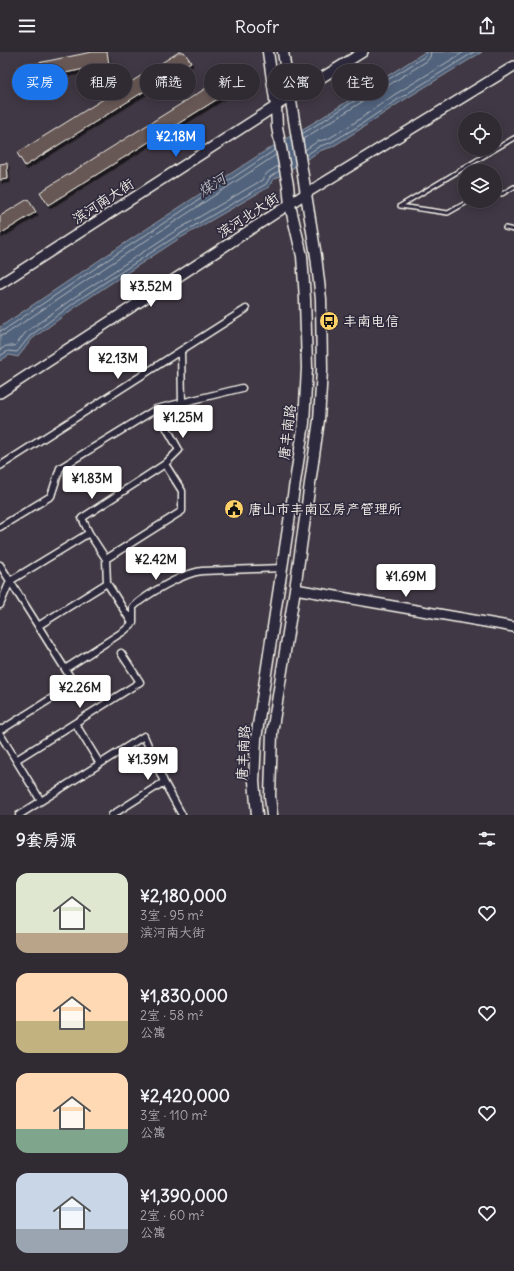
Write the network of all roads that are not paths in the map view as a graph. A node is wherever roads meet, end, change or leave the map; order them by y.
1 (268, 52) edge
2 (283, 52) edge
3 (363, 52) edge
4 (285, 64) edge
5 (514, 66) edge
6 (324, 76) edge
7 (285, 100) edge
8 (290, 100) edge
9 (276, 106) junction
10 (514, 138) edge
11 (470, 164) edge
12 (458, 171) edge
13 (514, 187) edge
14 (305, 194) junction
15 (502, 194) edge
16 (290, 205) junction
17 (458, 207) edge
18 (505, 228) dead end
19 (514, 230) edge
20 (0, 284) edge
21 (246, 309) dead end
22 (181, 351) junction
23 (242, 388) dead end
24 (0, 393) edge
25 (182, 402) junction
26 (156, 409) junction
27 (165, 464) junction
28 (0, 466) edge
29 (0, 527) edge
30 (89, 533) junction
31 (106, 559) junction
32 (282, 568) junction
33 (1, 569) edge
34 (10, 581) junction
35 (107, 583) junction
36 (295, 589) junction
37 (0, 605) edge
38 (132, 623) junction
39 (38, 626) junction
40 (514, 627) edge
41 (121, 652) dead end
42 (65, 669) junction
43 (75, 723) junction
44 (0, 729) edge
45 (0, 734) edge
46 (16, 760) junction
47 (100, 764) junction
48 (164, 782) junction
49 (41, 801) junction
50 (19, 815) edge
51 (112, 815) edge
52 (182, 815) edge
53 (257, 815) edge
54 (272, 815) edge

1 - 9 main road, 唐丰南路
2 - 4 main road, 唐丰南路
3 - 6 street, 滨河南大街
5 - 14 street, 滨河北大街
7 - 9 street, 滨河南大街
8 - 14 main road, 唐丰南路
9 - 16 main road, 唐丰南路
9 - 20 street, 滨河南大街
10 - 11 lane
12 - 17 lane
13 - 15 lane
14 - 16 street, 滨河北大街
14 - 36 main road, 唐丰南路
16 - 24 street, 滨河北大街
16 - 32 main road, 唐丰南路
18 - 19 lane
21 - 22 street
22 - 25 street
22 - 28 street
23 - 25 street
25 - 26 street
26 - 27 street
26 - 29 street
27 - 30 street
27 - 31 street
30 - 31 street
30 - 34 street
31 - 35 street
32 - 38 street
32 - 53 main road, 唐丰南路
33 - 34 street
34 - 37 street
34 - 39 street
35 - 38 street
35 - 39 street
36 - 40 street
36 - 54 main road, 唐丰南路
38 - 42 street
39 - 42 street
41 - 43 street
42 - 44 street
43 - 46 street
43 - 47 street
45 - 46 street
46 - 49 street
47 - 48 street
47 - 49 street
48 - 51 street
48 - 52 street
49 - 50 street

